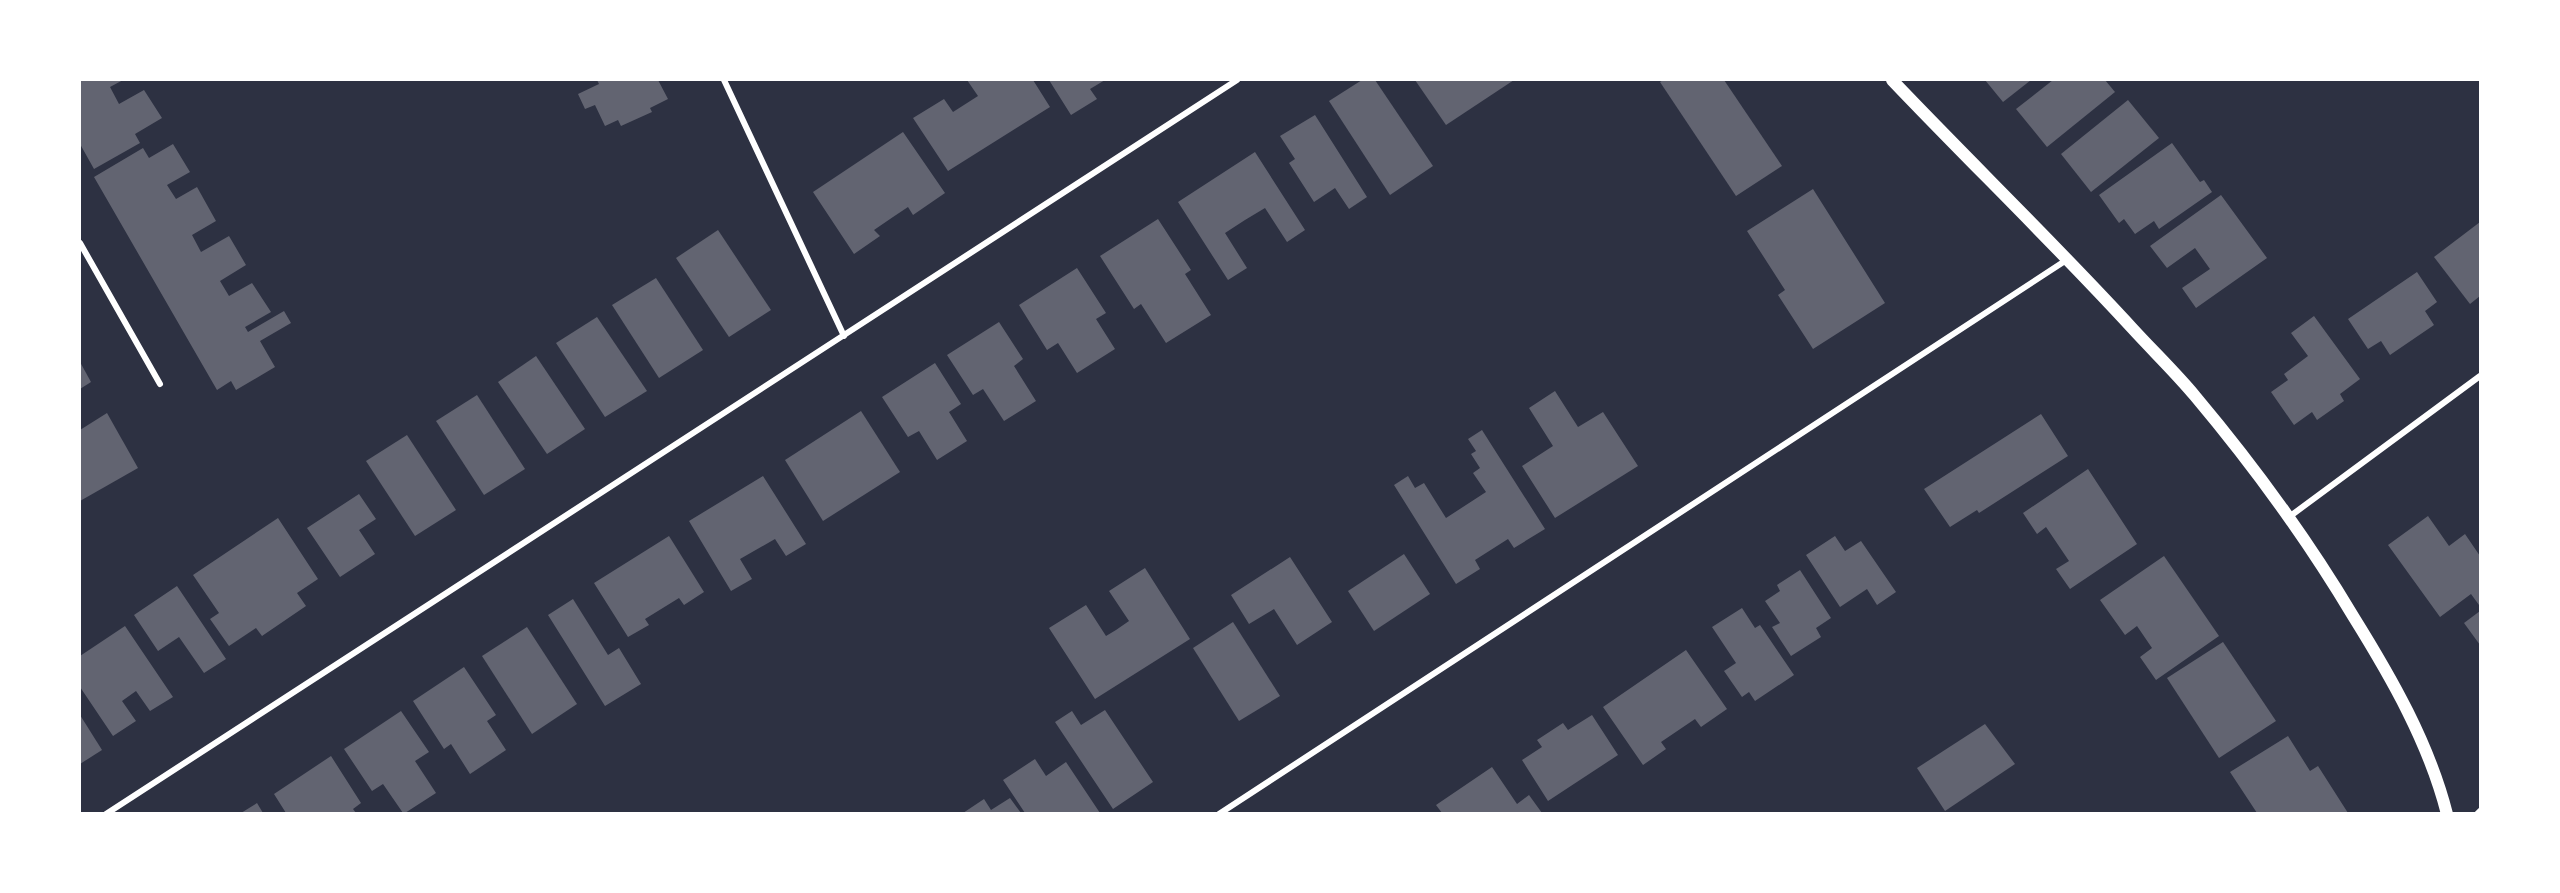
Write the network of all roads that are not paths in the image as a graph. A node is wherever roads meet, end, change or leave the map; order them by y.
1 (724, 80) edge
2 (1237, 80) edge
3 (1892, 80) edge
4 (80, 243) edge
5 (2068, 259) junction
6 (844, 336) junction
7 (2481, 376) edge
8 (160, 384) dead end
9 (2289, 517) junction
10 (106, 813) edge
11 (1219, 813) edge
12 (2447, 813) edge

1 - 6 street
2 - 6 street
3 - 5 main road
4 - 8 street
5 - 9 main road
5 - 11 street
6 - 10 street
7 - 9 street
9 - 12 main road

